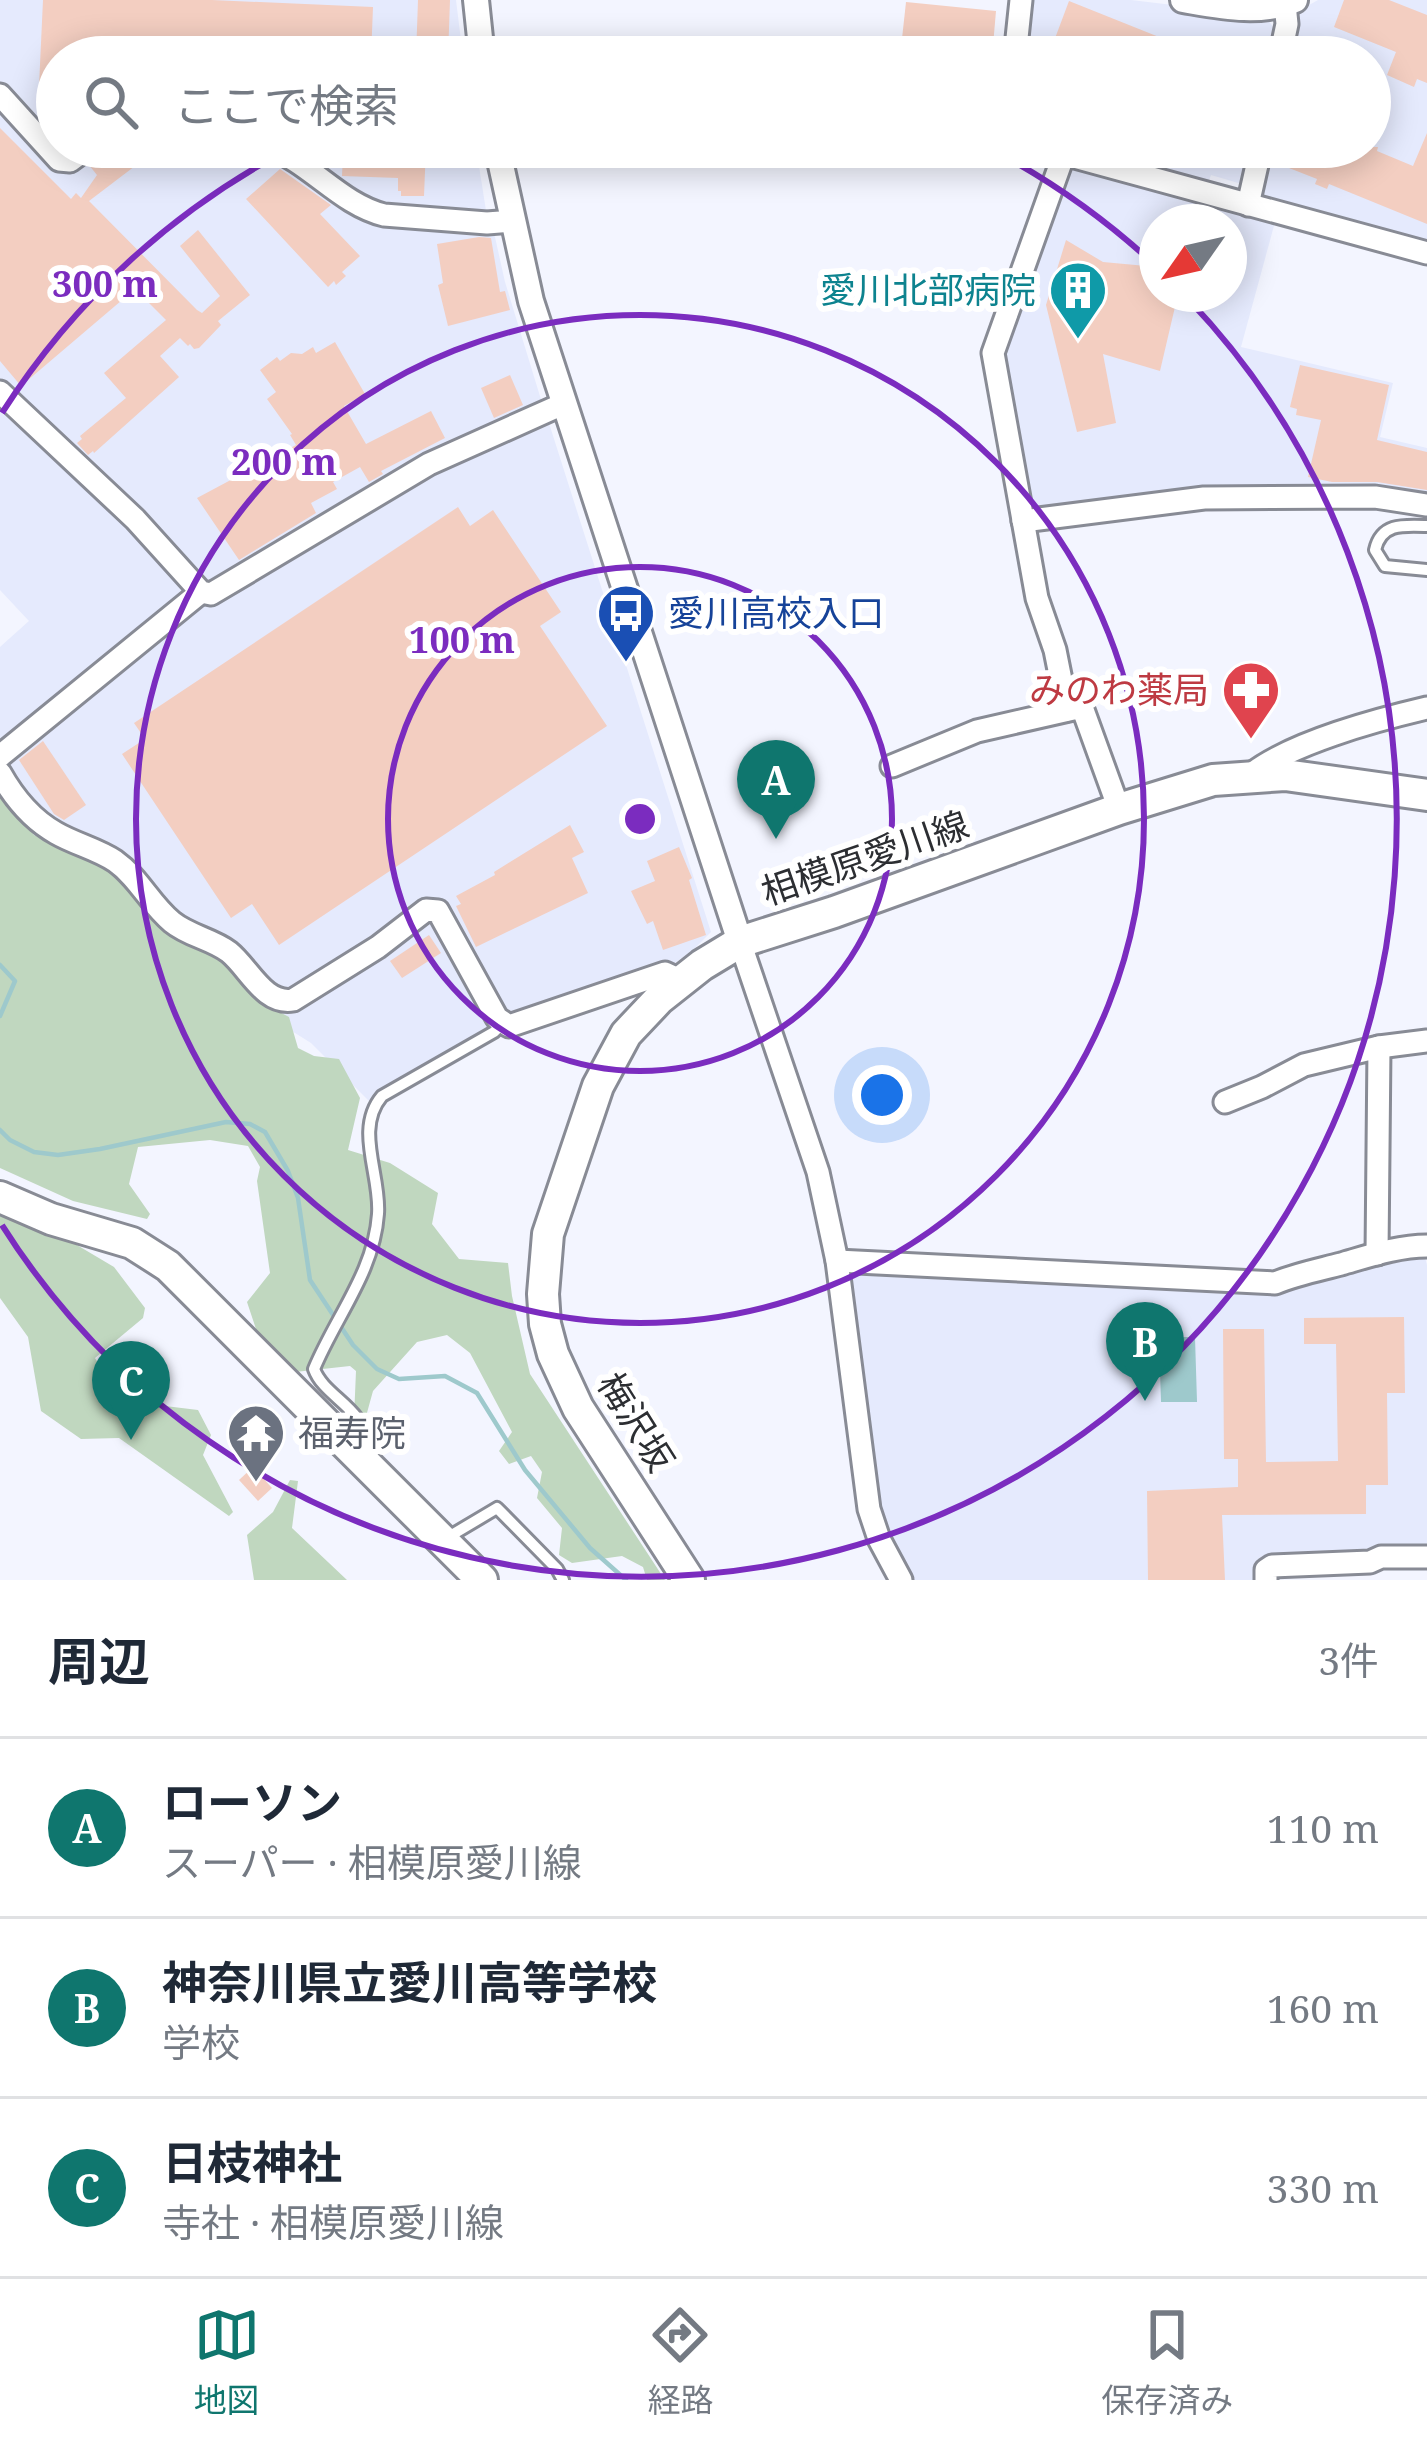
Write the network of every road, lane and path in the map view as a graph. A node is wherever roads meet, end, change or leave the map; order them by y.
1 (476, 0) edge
2 (1021, 0) edge
3 (1183, 0) edge
4 (1290, 2) edge
5 (480, 36) edge
6 (1017, 36) edge
7 (1284, 36) edge
8 (0, 95) edge
9 (36, 135) edge
10 (306, 168) edge
11 (501, 168) edge
12 (1059, 168) edge
13 (1114, 168) edge
14 (1256, 168) edge
15 (1248, 206) junction
16 (512, 221) junction
17 (1427, 253) edge
18 (0, 392) edge
19 (563, 404) junction
20 (1427, 506) edge
21 (1023, 521) junction
22 (1427, 526) edge
23 (1427, 570) edge
24 (201, 592) junction
25 (1427, 708) edge
26 (1066, 710) junction
27 (0, 756) edge
28 (892, 766) dead end
29 (0, 773) edge
30 (1249, 776) junction
31 (1427, 795) edge
32 (1119, 809) junction
33 (740, 942) junction
34 (680, 980) junction
35 (503, 1023) junction
36 (1427, 1041) edge
37 (1379, 1047) junction
38 (1225, 1102) dead end
39 (0, 1197) edge
40 (1427, 1246) edge
41 (1377, 1254) junction
42 (838, 1262) junction
43 (543, 1294) joint
44 (355, 1454) junction
45 (442, 1540) junction
46 (1427, 1558) edge
47 (482, 1580) edge
48 (563, 1580) edge
49 (689, 1580) edge
50 (902, 1580) edge
51 (1266, 1580) edge

1 - 5 street
2 - 6 street
3 - 4 street
4 - 7 street
8 - 9 street
10 - 16 street
11 - 16 street
12 - 21 street
13 - 15 street
14 - 15 street
15 - 17 street
16 - 19 street
18 - 24 street
19 - 24 street
19 - 33 street
20 - 21 street
21 - 26 street
22 - 23 lane
24 - 27 street
25 - 30 street
26 - 28 street
26 - 32 street
29 - 35 street
30 - 31 main road, 相模原愛川線
30 - 32 main road, 相模原愛川線
32 - 33 main road, 相模原愛川線
33 - 34 main road, 相模原愛川線
33 - 42 street
34 - 35 street
34 - 43 main road, 相模原愛川線
35 - 44 lane
36 - 37 street
37 - 38 street
37 - 41 street
39 - 44 main road
40 - 41 street
41 - 42 street
42 - 50 street
43 - 49 main road, 梅沢坂
44 - 45 main road
45 - 47 main road
45 - 48 lane
46 - 51 street

